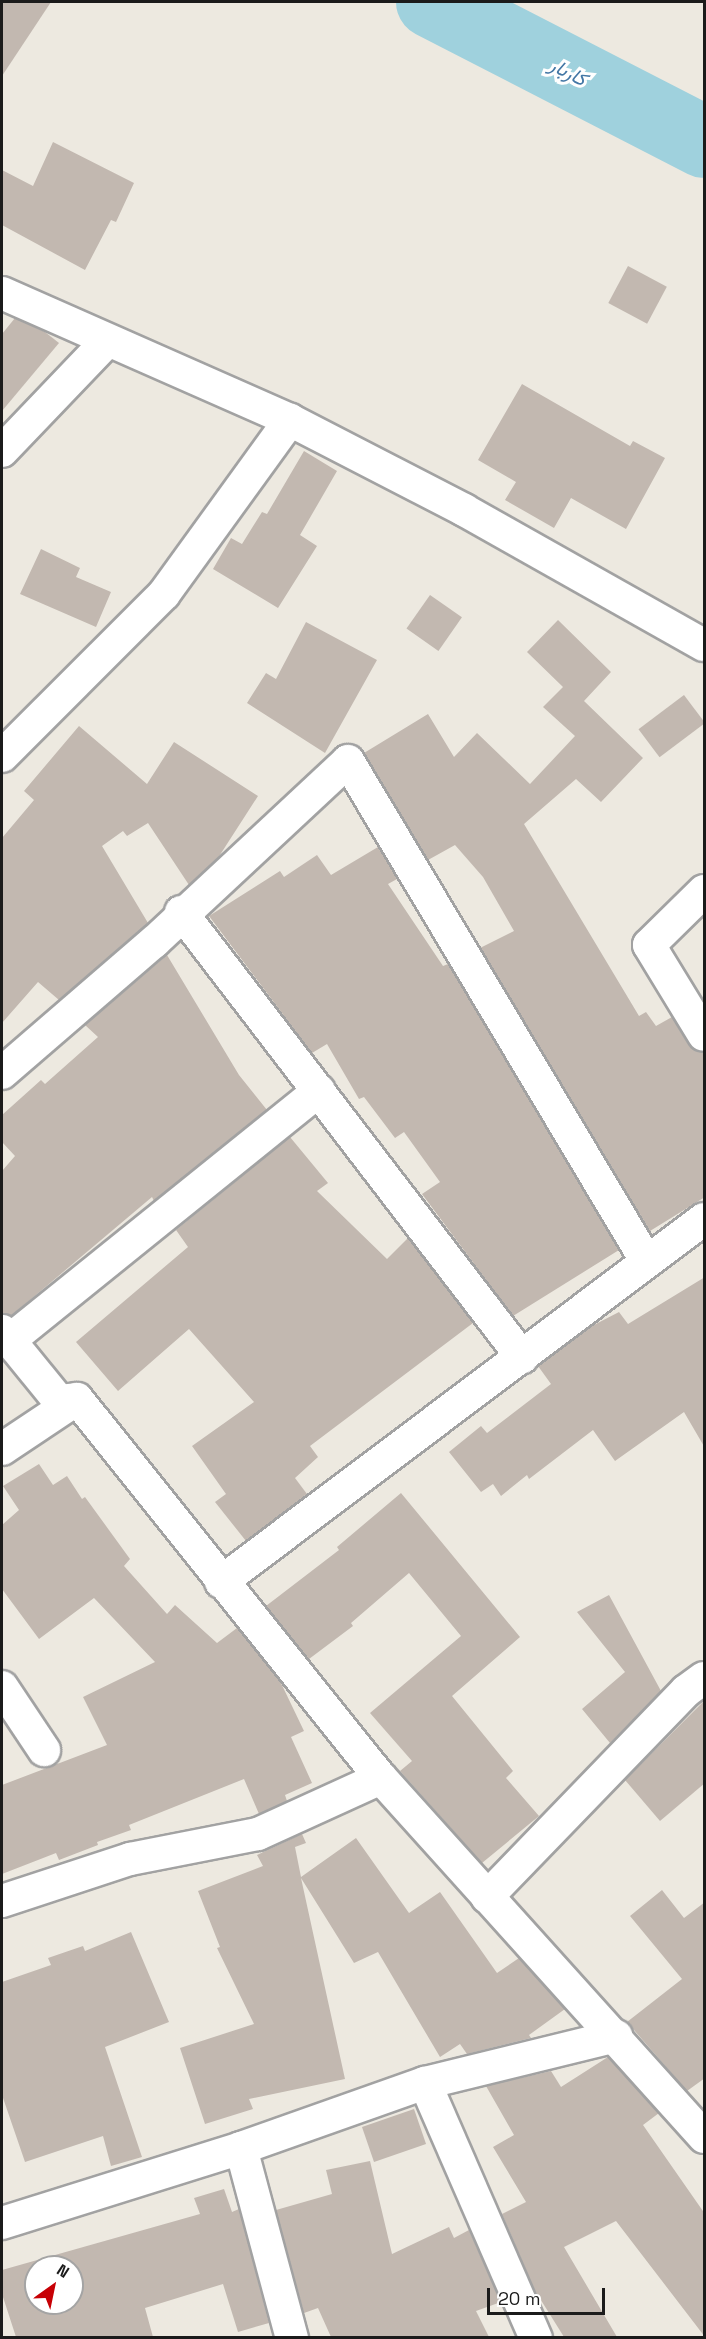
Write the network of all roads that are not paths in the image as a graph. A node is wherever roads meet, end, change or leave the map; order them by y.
1 (2, 293) edge
2 (107, 340) junction
3 (290, 420) junction
4 (2, 451) edge
5 (705, 645) edge
6 (2, 756) edge
7 (705, 891) edge
8 (181, 912) junction
9 (705, 1035) edge
10 (2, 1072) edge
11 (319, 1091) junction
12 (705, 1220) edge
13 (647, 1262) junction
14 (6, 1336) edge
15 (522, 1357) junction
16 (77, 1399) junction
17 (2, 1449) edge
18 (221, 1582) junction
19 (705, 1678) edge
20 (2, 1687) edge
21 (44, 1750) dead end
22 (381, 1778) junction
23 (487, 1897) junction
24 (2, 1901) edge
25 (616, 2036) junction
26 (424, 2083) junction
27 (705, 2137) edge
28 (241, 2148) junction
29 (2, 2223) edge
30 (282, 2335) edge
31 (536, 2337) edge

1 - 2 street
2 - 3 street
2 - 4 street
3 - 5 street
3 - 6 street
7 - 9 street
8 - 10 street
8 - 11 street
8 - 13 street
11 - 14 street
11 - 15 street
12 - 13 street
13 - 15 street
14 - 16 street
15 - 18 street
16 - 17 street
16 - 18 street
18 - 22 street
19 - 23 street
20 - 21 street
22 - 23 street
22 - 24 street
23 - 25 street
25 - 26 street
25 - 27 street
26 - 28 street
26 - 31 street
28 - 29 street
28 - 30 street

